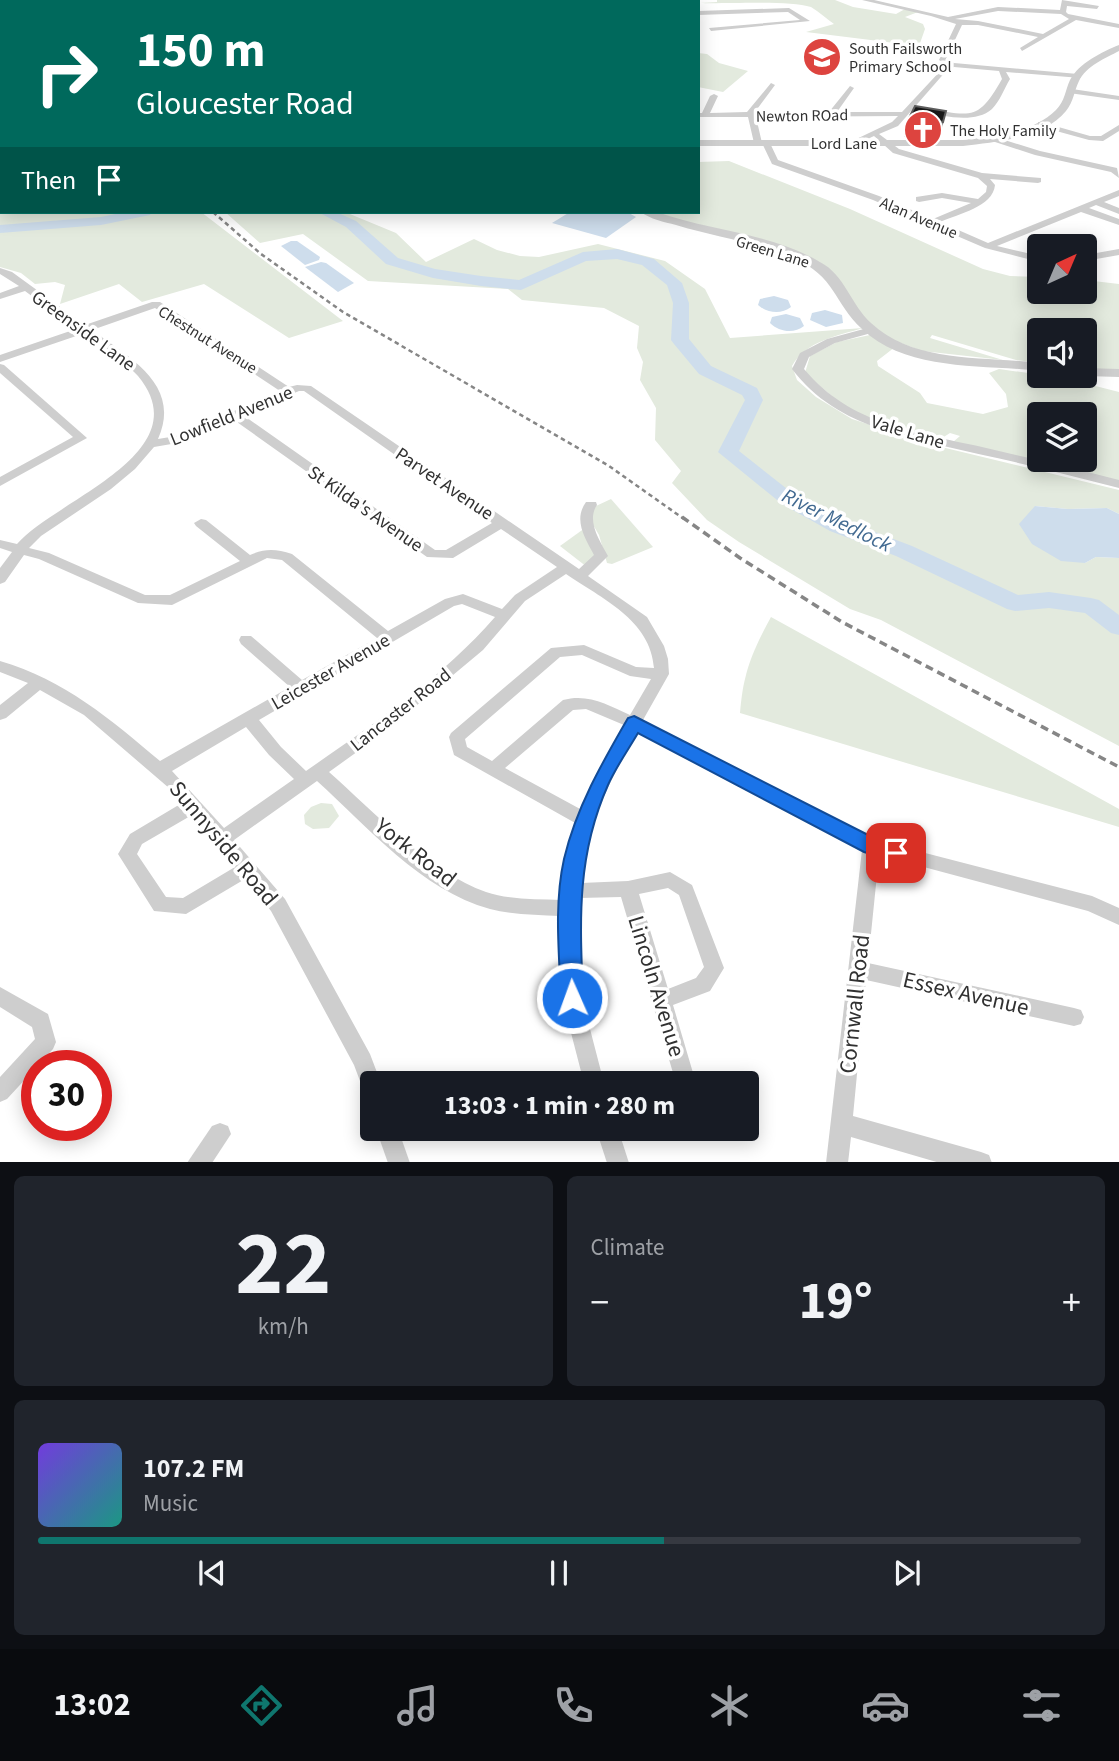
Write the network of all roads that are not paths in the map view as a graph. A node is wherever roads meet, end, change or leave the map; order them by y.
1 (865, 0) edge
2 (1065, 2) edge
3 (1097, 7) dead end
4 (776, 10) junction
5 (1063, 12) junction
6 (700, 13) edge
7 (950, 18) junction
8 (1073, 19) junction
9 (793, 23) junction
10 (960, 23) junction
11 (1119, 26) edge
12 (1043, 36) junction
13 (721, 40) dead end
14 (1119, 48) edge
15 (1022, 49) dead end
16 (953, 65) junction
17 (1001, 68) junction
18 (1078, 76) junction
19 (771, 85) dead end
20 (850, 88) dead end
21 (1072, 91) junction
22 (714, 96) dead end
23 (1119, 98) edge
24 (908, 111) junction
25 (833, 114) junction
26 (702, 115) edge
27 (750, 116) junction
28 (1041, 124) junction
29 (1119, 127) edge
30 (874, 134) junction
31 (995, 139) junction
32 (700, 143) edge
33 (762, 143) junction
34 (850, 144) junction
35 (888, 144) junction
36 (1117, 172) edge
37 (981, 176) junction
38 (1038, 180) dead end
39 (1119, 193) edge
40 (919, 199) dead end
41 (980, 202) junction
42 (1098, 203) junction
43 (1082, 209) junction
44 (1119, 211) edge
45 (653, 214) edge
46 (933, 222) junction
47 (1119, 222) edge
48 (988, 246) junction
49 (1119, 252) edge
50 (1027, 256) edge
51 (1097, 256) edge
52 (0, 271) edge
53 (26, 287) junction
54 (0, 296) edge
55 (83, 329) junction
56 (871, 330) junction
57 (0, 359) edge
58 (1027, 366) edge
59 (0, 367) edge
60 (1097, 372) edge
61 (1119, 373) edge
62 (310, 390) joint
63 (289, 392) junction
64 (235, 415) junction
65 (152, 444) junction
66 (0, 482) edge
67 (1119, 485) edge
68 (591, 505) dead end
69 (503, 522) junction
70 (201, 523) dead end
71 (0, 544) edge
72 (21, 550) junction
73 (249, 561) junction
74 (574, 571) junction
75 (0, 579) edge
76 (506, 616) junction
77 (387, 638) junction
78 (246, 640) dead end
79 (0, 666) edge
80 (661, 674) junction
81 (39, 682) junction
82 (301, 688) junction
83 (0, 714) edge
84 (248, 718) junction
85 (634, 723) junction
86 (494, 769) junction
87 (159, 770) junction
88 (312, 777) junction
89 (194, 805) junction
90 (586, 821) junction
91 (222, 839) junction
92 (872, 846) junction
93 (248, 869) junction
94 (628, 889) junction
95 (570, 899) junction
96 (1119, 917) edge
97 (858, 969) junction
98 (0, 996) edge
99 (661, 1000) junction
100 (1074, 1017) dead end
101 (366, 1071) edge
102 (591, 1071) edge
103 (682, 1071) edge
104 (0, 1092) edge
105 (842, 1124) junction
106 (220, 1134) dead end
107 (391, 1141) edge
108 (611, 1141) edge
109 (199, 1162) edge
110 (399, 1162) edge
111 (618, 1162) edge
112 (837, 1162) edge
113 (977, 1162) edge

1 - 7 street
2 - 3 street
2 - 5 street
4 - 6 street
4 - 9 street
4 - 9 street
5 - 7 street
5 - 8 street
7 - 10 street
8 - 11 street
8 - 12 street
9 - 13 street
10 - 12 street
10 - 16 street
12 - 15 street
14 - 18 street
16 - 17 street
16 - 24 street
17 - 18 street
17 - 24 street, Newton ROad
18 - 21 street, Lord Lane
19 - 27 street
20 - 25 street
21 - 23 street
21 - 28 street, Lord Lane
22 - 26 street
24 - 25 street, Newton ROad
24 - 30 street
25 - 27 street, Newton ROad
26 - 27 street, Newton ROad
27 - 33 street
28 - 29 street
28 - 31 street, Lord Lane
30 - 34 street
30 - 35 street
31 - 35 street, Lord Lane
31 - 36 street
32 - 33 street, Lord Lane
33 - 34 street, Lord Lane
33 - 46 street, Alan Avenue
34 - 35 street, Lord Lane
35 - 37 street
37 - 38 street
37 - 41 street
39 - 42 street
40 - 41 street
41 - 46 street
42 - 43 street
42 - 44 street
43 - 47 street
43 - 48 street
45 - 56 street, Green Lane
46 - 48 street, Alan Avenue
48 - 50 street, Alan Avenue
49 - 51 street
52 - 53 street, Greenside Lane
53 - 54 street
53 - 55 street, Greenside Lane
55 - 57 street
55 - 63 street, Chestnut Avenue
55 - 65 street, Greenside Lane
56 - 58 street
56 - 67 street, Vale Lane
59 - 66 street
60 - 61 street
62 - 63 street, Lowfield Avenue
62 - 69 street, Parvet Avenue
63 - 64 street, Lowfield Avenue
64 - 65 street, Lowfield Avenue
64 - 69 street, St Kilda's Avenue
65 - 72 street
68 - 74 street
69 - 74 street, Parvet Avenue
70 - 73 street
71 - 72 street
72 - 73 street
72 - 75 street
73 - 77 street
74 - 76 street, Lancaster Road
74 - 80 street, Parvet Avenue
76 - 77 street, Leicester Avenue
76 - 88 street, Lancaster Road
77 - 82 street, Leicester Avenue
78 - 82 street
79 - 81 street, Sunnyside Road
80 - 85 street
80 - 86 street
81 - 83 street
81 - 87 street, Sunnyside Road
82 - 84 street, Leicester Avenue
84 - 87 street, Leicester Avenue
84 - 88 street, York Road
85 - 86 street
85 - 90 street
85 - 92 street
86 - 90 street
87 - 89 street, Sunnyside Road
88 - 91 street, Lancaster Road
88 - 95 street, York Road
89 - 91 street, Sunnyside Road
89 - 93 street
90 - 95 street
91 - 93 street, Sunnyside Road
92 - 96 street
92 - 97 street, Cornwall Road
93 - 101 street, Sunnyside Road
94 - 95 street, York Road
94 - 99 street, Lincoln Avenue
94 - 99 street, York Road
95 - 102 street
97 - 100 street, Essex Avenue
97 - 105 street, Cornwall Road
98 - 104 street
99 - 103 street, Lincoln Avenue
105 - 112 street, Cornwall Road
105 - 113 street
106 - 109 street
107 - 110 street
108 - 111 street

